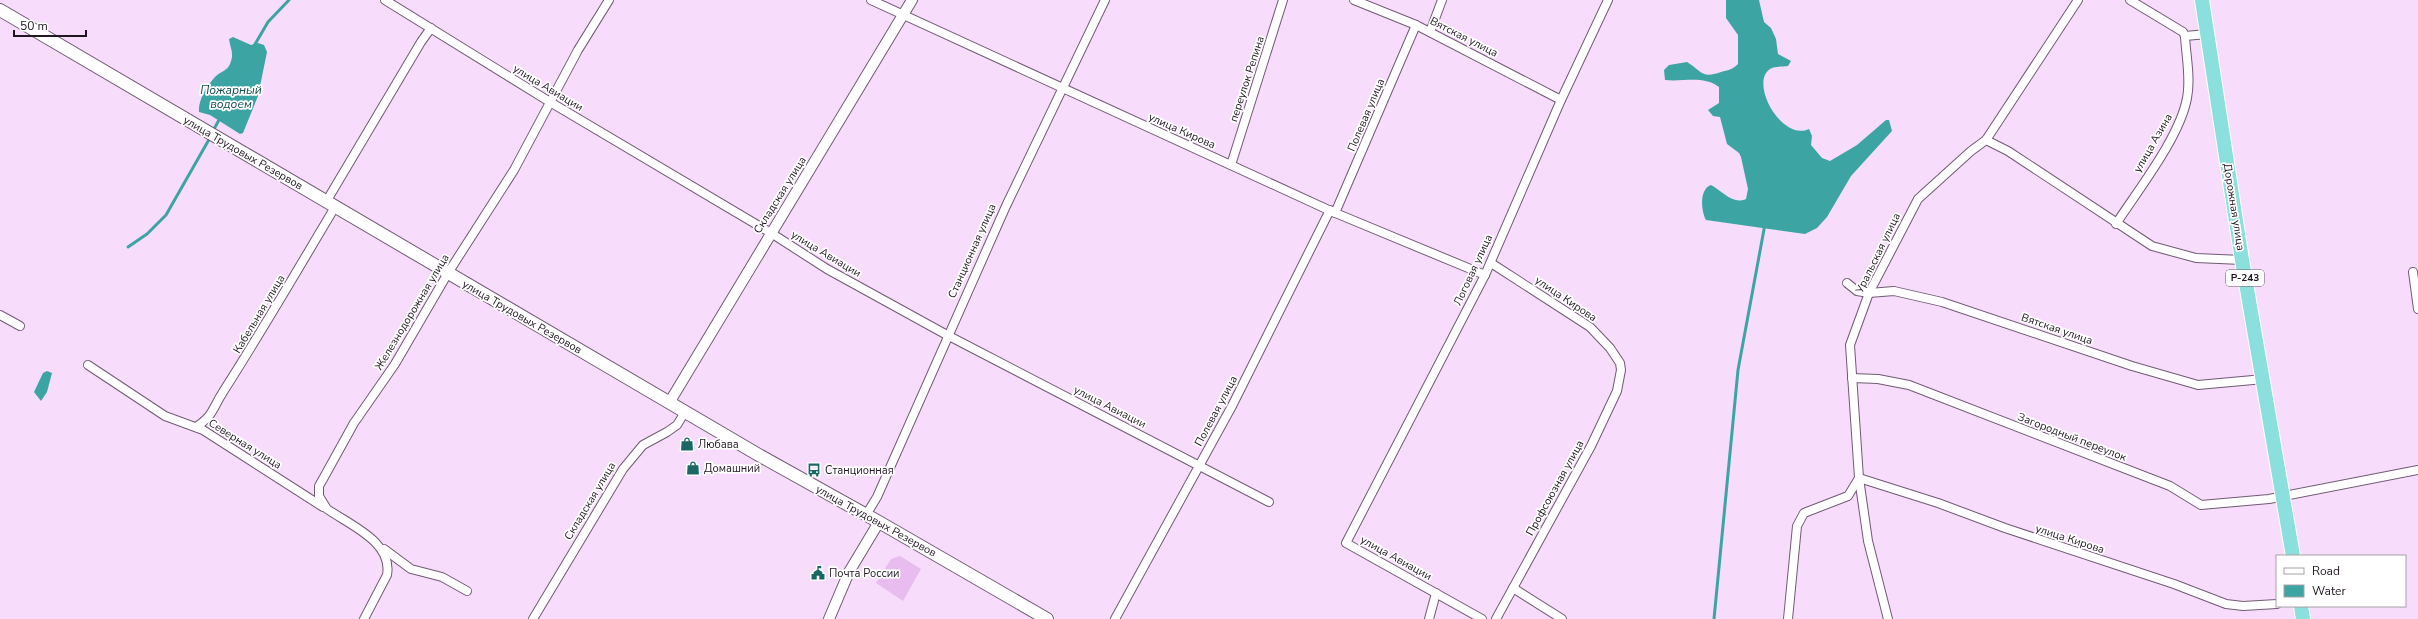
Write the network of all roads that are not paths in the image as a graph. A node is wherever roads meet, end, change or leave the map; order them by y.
1 (385, 0) edge
2 (609, 0) edge
3 (871, 0) edge
4 (912, 0) edge
5 (1105, 0) edge
6 (1283, 0) edge
7 (1354, 0) edge
8 (1442, 0) edge
9 (1608, 0) edge
10 (2078, 0) edge
11 (2130, 0) edge
12 (2202, 0) edge
13 (0, 10) edge
14 (902, 16) junction
15 (1416, 25) junction
16 (431, 28) junction
17 (1430, 32) junction
18 (2208, 34) junction
19 (2185, 36) junction
20 (1063, 88) junction
21 (1561, 100) junction
22 (550, 102) junction
23 (1986, 140) junction
24 (1231, 165) junction
25 (331, 204) junction
26 (1333, 212) junction
27 (2116, 224) junction
28 (771, 233) junction
29 (2242, 260) junction
30 (1491, 263) junction
31 (2412, 272) dead end
32 (448, 273) junction
33 (1486, 274) junction
34 (1847, 283) dead end
35 (1869, 293) junction
36 (2418, 308) edge
37 (0, 314) edge
38 (20, 326) dead end
39 (947, 335) junction
40 (1620, 363) joint
41 (88, 365) dead end
42 (1852, 378) junction
43 (2264, 379) junction
44 (669, 403) junction
45 (685, 412) junction
46 (196, 427) junction
47 (1199, 466) junction
48 (2418, 470) edge
49 (1859, 478) junction
50 (2283, 496) junction
51 (1269, 502) dead end
52 (327, 509) junction
53 (866, 515) junction
54 (879, 522) junction
55 (1346, 543) joint
56 (378, 545) junction
57 (2293, 555) edge
58 (1513, 588) junction
59 (467, 591) dead end
60 (1436, 593) junction
61 (2276, 604) edge
62 (2301, 607) edge
63 (364, 619) edge
64 (534, 619) edge
65 (829, 619) edge
66 (1047, 619) edge
67 (1115, 619) edge
68 (1429, 619) edge
69 (1482, 619) edge
70 (1496, 619) edge
71 (1562, 619) edge
72 (1788, 619) edge
73 (1888, 619) edge
74 (2304, 619) edge

1 - 16 street, улица Авиации
2 - 22 street, Железнодорожная улица
3 - 14 street, улица Кирова
4 - 14 street, Складская улица
5 - 20 street, Станционная улица
6 - 24 street, переулок Репина
7 - 15 street, Вятская улица
8 - 17 street
9 - 21 street, Логовая улица
10 - 23 street, Уральская улица
11 - 19 street
12 - 18 highway, Дорожная улица / Р-243
13 - 25 main road, улица Трудовых Резервов
14 - 20 street, улица Кирова
14 - 28 street, Складская улица
15 - 17 street, Вятская улица
15 - 26 street, Полевая улица
16 - 22 street, улица Авиации
16 - 25 street, Кабельная улица
17 - 21 street, Вятская улица
18 - 19 street
18 - 29 highway, Дорожная улица / Р-243
19 - 27 street, улица Азина
20 - 24 street, улица Кирова
20 - 39 street, Станционная улица
21 - 30 street, Логовая улица
22 - 28 street, улица Авиации
22 - 32 street, Железнодорожная улица
23 - 27 street
23 - 35 street, Уральская улица
24 - 26 street, улица Кирова
25 - 32 main road, улица Трудовых Резервов
25 - 46 street, Кабельная улица
26 - 33 street, улица Кирова
26 - 47 street, Полевая улица
27 - 29 street
28 - 39 street, улица Авиации
28 - 44 street, Складская улица
29 - 43 highway, Дорожная улица / Р-243
30 - 33 street, Логовая улица
30 - 40 street, улица Кирова
31 - 36 street
32 - 44 main road, улица Трудовых Резервов
32 - 52 street, Железнодорожная улица
33 - 55 street, Логовая улица
34 - 35 street, Вятская улица
35 - 42 street, Уральская улица
35 - 43 street, Вятская улица
37 - 38 street
39 - 47 street, улица Авиации
39 - 53 street, Станционная улица
40 - 58 street, Профсоюзная улица
41 - 46 street, Северная улица
42 - 49 street, Уральская улица
42 - 50 street, Загородный переулок
43 - 50 highway, Дорожная улица / Р-243
44 - 45 main road, улица Трудовых Резервов
45 - 53 main road, улица Трудовых Резервов
45 - 64 street, Складская улица
46 - 52 street, Северная улица
47 - 51 street, улица Авиации
47 - 67 street, Полевая улица
48 - 50 street, Загородный переулок
49 - 61 street, улица Кирова
49 - 72 street
49 - 73 street, Уральская улица
50 - 57 highway, Дорожная улица / Р-243
52 - 56 street, Железнодорожная улица
53 - 54 main road, улица Трудовых Резервов
54 - 65 street
54 - 66 main road, улица Трудовых Резервов
55 - 60 street, улица Авиации
56 - 59 street
56 - 63 street, Железнодорожная улица
58 - 70 street, Профсоюзная улица
58 - 71 street
60 - 68 street, улица Авиации
60 - 69 street, улица Авиации
62 - 74 highway

